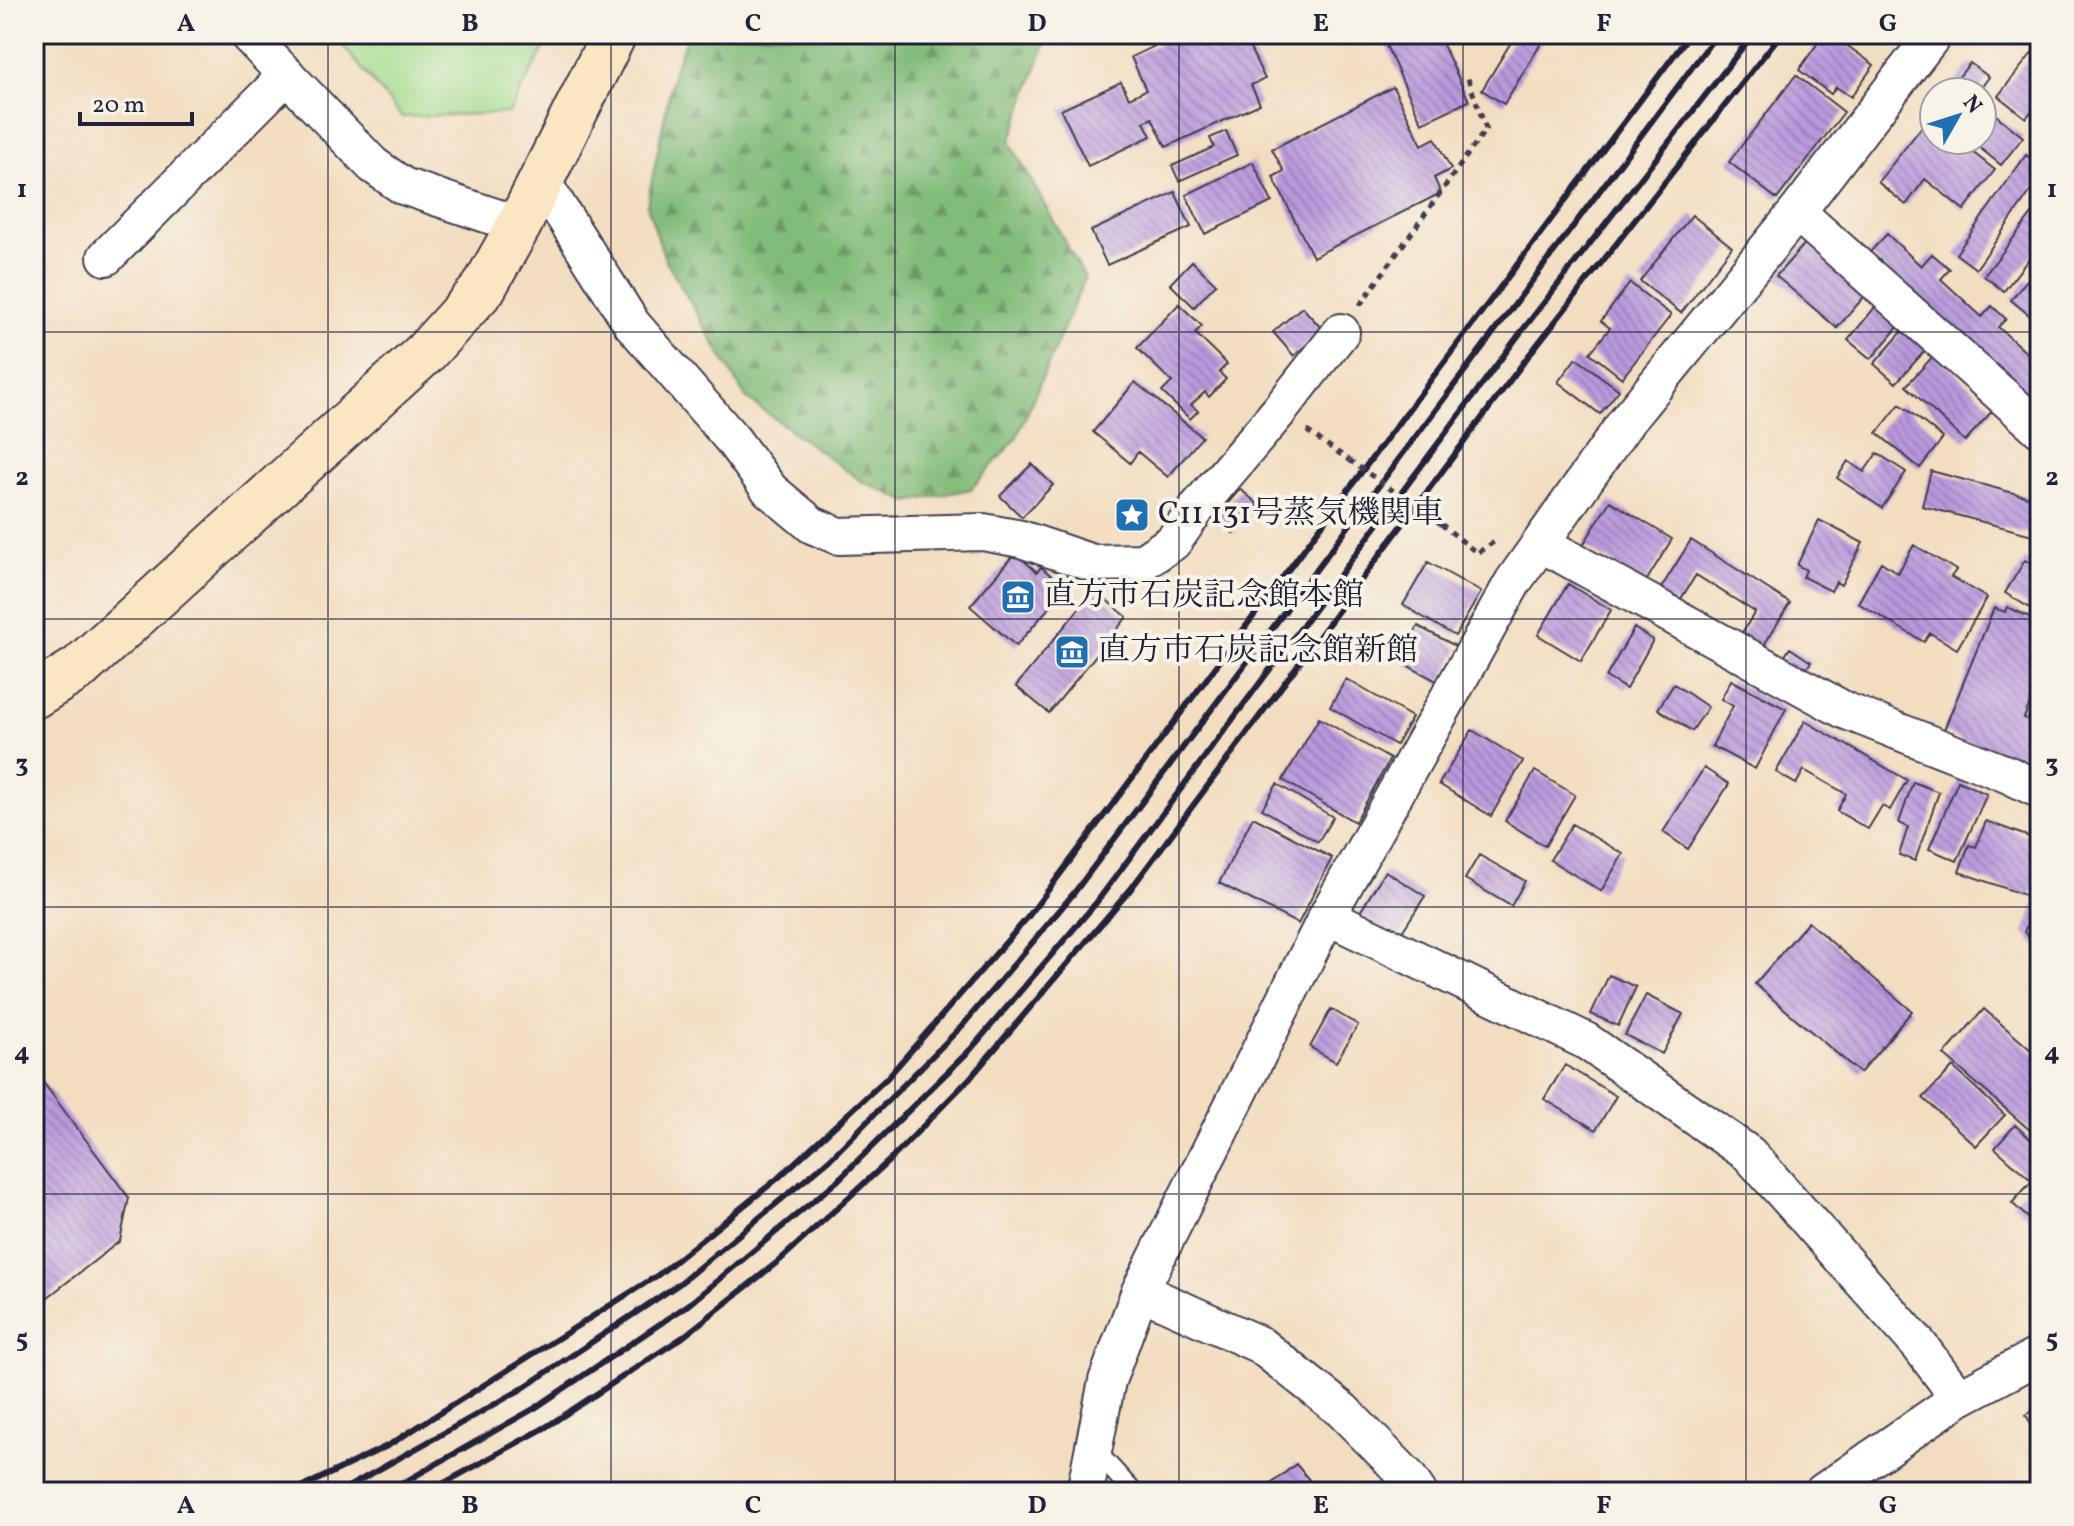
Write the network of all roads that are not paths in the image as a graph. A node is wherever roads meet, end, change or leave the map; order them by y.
1 (247, 34) edge
2 (614, 34) edge
3 (1934, 34) edge
4 (287, 75) junction
5 (541, 180) junction
6 (1797, 212) junction
7 (519, 225) junction
8 (106, 257) dead end
9 (1341, 332) road end
10 (2040, 429) edge
11 (1542, 544) junction
12 (34, 696) edge
13 (2040, 790) edge
14 (1327, 916) junction
15 (1140, 1291) junction
16 (2040, 1355) edge
17 (1959, 1398) junction
18 (1094, 1449) junction
19 (1085, 1492) edge
20 (1133, 1492) edge
21 (1418, 1492) edge
22 (1823, 1492) edge

1 - 4 street
2 - 5 street
3 - 6 street
4 - 7 street
4 - 8 street
5 - 7 street
5 - 9 street
6 - 10 street
6 - 11 street
7 - 12 street
11 - 13 street
11 - 14 street
14 - 15 street
14 - 17 street
15 - 18 street
15 - 21 street
16 - 17 street
17 - 22 street
18 - 19 street
18 - 20 lane

